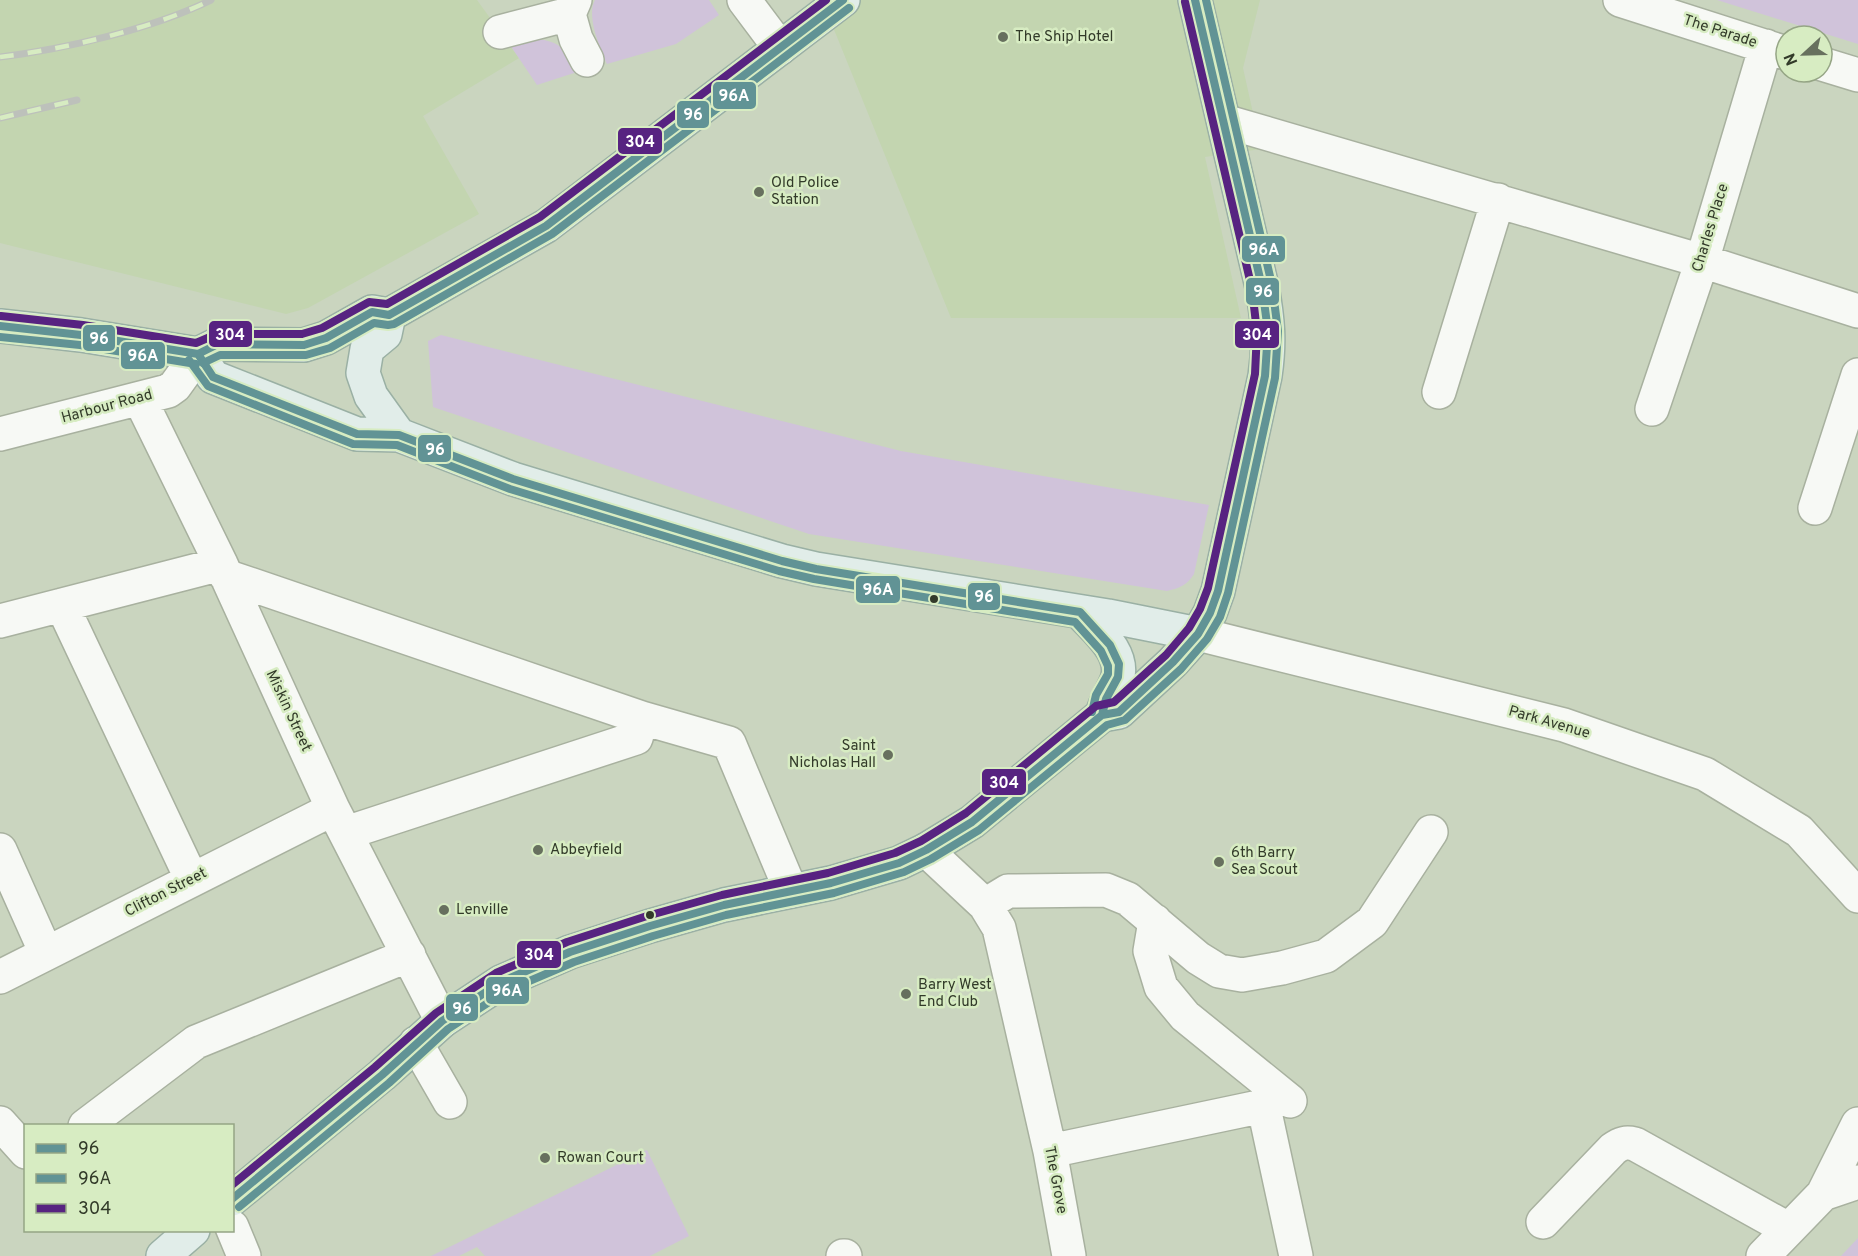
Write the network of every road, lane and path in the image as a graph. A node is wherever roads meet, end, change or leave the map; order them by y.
1 (744, 0) edge
2 (843, 0) edge
3 (1195, 0) edge
4 (1620, 0) edge
5 (572, 7) edge
6 (500, 32) dead end
7 (780, 48) junction
8 (1774, 48) edge
9 (1774, 55) edge
10 (586, 60) dead end
11 (1834, 67) edge
12 (1858, 75) edge
13 (1224, 121) junction
14 (1498, 200) junction
15 (1702, 261) junction
16 (1858, 311) edge
17 (389, 315) junction
18 (0, 326) edge
19 (198, 354) junction
20 (1858, 375) edge
21 (1439, 392) dead end
22 (140, 399) junction
23 (1652, 409) dead end
24 (0, 434) edge
25 (399, 435) junction
26 (1815, 508) dead end
27 (223, 570) junction
28 (62, 605) junction
29 (1080, 612) junction
30 (0, 621) edge
31 (1198, 634) junction
32 (1102, 715) junction
33 (642, 718) junction
34 (339, 821) junction
35 (1431, 832) dead end
36 (0, 850) edge
37 (926, 850) junction
38 (192, 880) junction
39 (791, 891) junction
40 (1858, 896) edge
41 (985, 905) junction
42 (1155, 921) junction
43 (46, 953) junction
44 (409, 955) junction
45 (0, 977) edge
46 (442, 1021) junction
47 (416, 1043) junction
48 (1290, 1101) dead end
49 (450, 1102) dead end
50 (0, 1123) edge
51 (86, 1124) edge
52 (1858, 1124) edge
53 (24, 1150) edge
54 (1050, 1151) junction
55 (1858, 1182) edge
56 (1823, 1194) junction
57 (234, 1197) edge
58 (1543, 1222) dead end
59 (1788, 1228) junction
60 (191, 1232) edge
61 (234, 1232) edge
62 (163, 1256) edge
63 (244, 1256) edge
64 (1070, 1256) edge
65 (1296, 1256) edge
66 (1763, 1256) edge

1 - 7 street
2 - 7 main road
3 - 13 main road
4 - 8 street, The Parade
5 - 6 street
5 - 10 street
7 - 17 main road
9 - 15 street, Charles Place
11 - 12 street
13 - 14 street
13 - 31 main road
14 - 15 street
14 - 21 street
15 - 16 street
15 - 23 street, Charles Place
17 - 19 main road
17 - 25 main road
18 - 19 main road
19 - 22 street, Harbour Road
19 - 25 main road
20 - 26 street
22 - 24 street, Harbour Road
22 - 27 street, Miskin Street
25 - 29 main road
27 - 28 street
27 - 33 street
27 - 34 street, Miskin Street
28 - 30 street
28 - 38 street
29 - 31 main road
29 - 32 main road
31 - 32 main road
31 - 40 street, Park Avenue
32 - 37 main road
33 - 34 street, Clifton Street
33 - 39 street
34 - 38 street, Clifton Street
34 - 44 street, Miskin Street
35 - 42 street
36 - 43 street
37 - 39 main road
37 - 41 street, The Grove
38 - 43 street, Clifton Street
39 - 46 main road
41 - 42 street
41 - 54 street, The Grove
42 - 48 street
43 - 45 street, Clifton Street
44 - 46 street, Miskin Street
44 - 51 street
46 - 47 main road
47 - 49 street
47 - 57 main road
50 - 53 street
52 - 56 street
54 - 64 street, The Grove
54 - 65 street
55 - 56 street
56 - 59 street
58 - 59 street
59 - 66 street
60 - 62 main road
61 - 63 street

